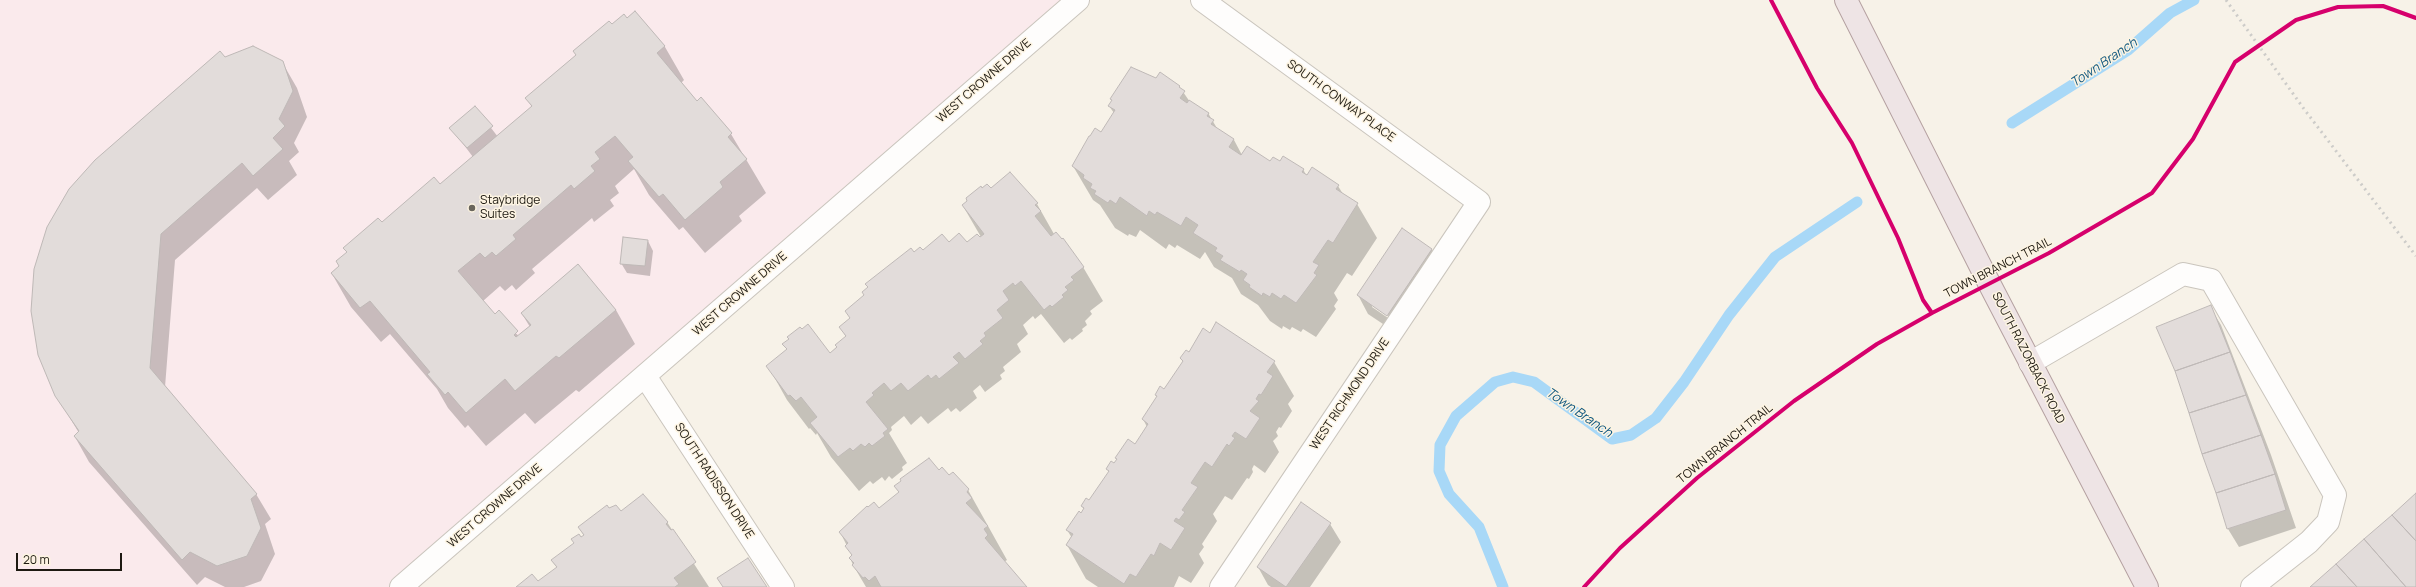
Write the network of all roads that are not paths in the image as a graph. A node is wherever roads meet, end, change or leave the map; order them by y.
1 (1078, 0) edge
2 (1202, 0) edge
3 (1846, 0) edge
4 (1479, 202) joint
5 (2030, 363) junction
6 (644, 376) junction
7 (401, 587) edge
8 (783, 587) edge
9 (1221, 587) edge
10 (2147, 587) edge
11 (2252, 587) edge

1 - 6 lane, WEST CROWNE DRIVE
2 - 4 lane, SOUTH CONWAY PLACE
3 - 5 main road, SOUTH RAZORBACK ROAD
4 - 9 lane, WEST RICHMOND DRIVE
5 - 10 main road, SOUTH RAZORBACK ROAD
5 - 11 lane
6 - 7 lane, WEST CROWNE DRIVE
6 - 8 lane, SOUTH RADISSON DRIVE

